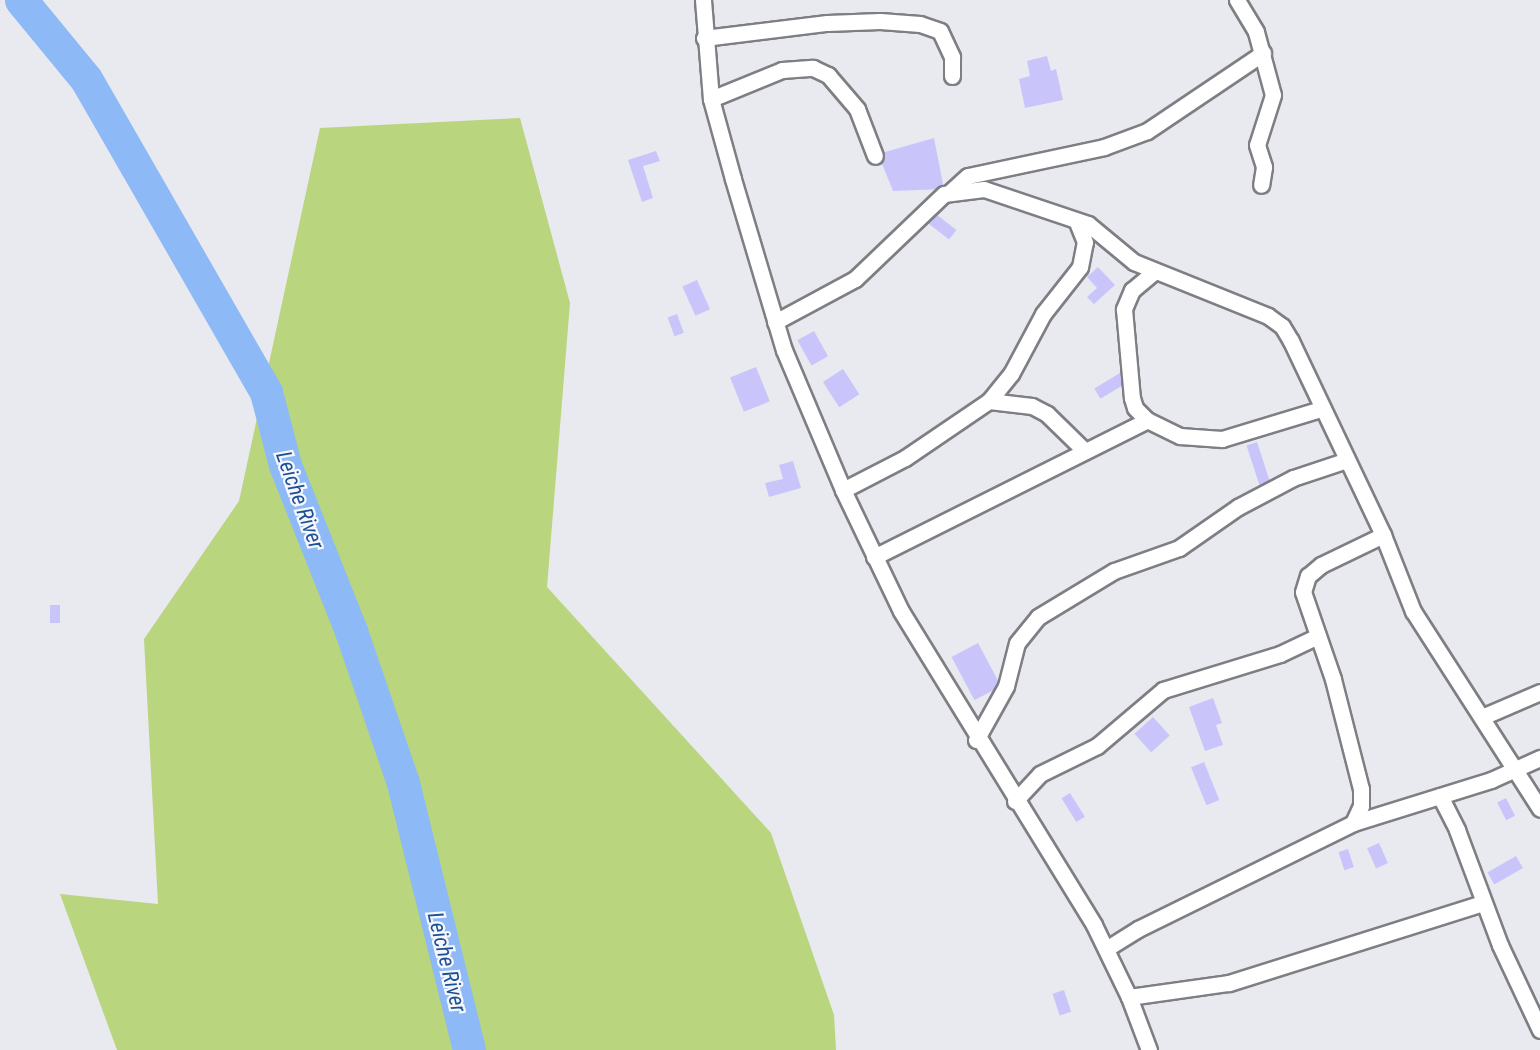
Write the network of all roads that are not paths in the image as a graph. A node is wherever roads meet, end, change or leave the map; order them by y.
1 (703, 0) edge
2 (1237, 0) edge
3 (704, 38) junction
4 (1263, 53) junction
5 (952, 76) dead end
6 (711, 99) junction
7 (875, 156) dead end
8 (1261, 185) dead end
9 (950, 192) junction
10 (1077, 222) junction
11 (1155, 271) junction
12 (775, 322) junction
13 (989, 401) junction
14 (1321, 409) junction
15 (1147, 420) junction
16 (1084, 450) junction
17 (1347, 460) junction
18 (843, 490) junction
19 (1383, 535) junction
20 (874, 557) junction
21 (1318, 636) junction
22 (1540, 692) edge
23 (1482, 717) junction
24 (976, 740) junction
25 (1540, 758) edge
26 (1515, 770) junction
27 (1440, 796) junction
28 (1015, 801) junction
29 (1540, 809) edge
30 (1353, 823) junction
31 (1483, 903) junction
32 (1106, 949) junction
33 (1129, 997) junction
34 (1540, 1030) edge
35 (1149, 1050) edge

1 - 3 street
2 - 4 street
3 - 5 street
3 - 6 street
4 - 8 street
4 - 9 street
6 - 7 street
6 - 12 street
9 - 10 street
9 - 12 street
10 - 11 street
10 - 13 street
11 - 14 street
11 - 15 street
12 - 18 street
13 - 16 street
13 - 18 street
14 - 15 street
14 - 17 street
15 - 16 street
16 - 20 street
17 - 19 street
17 - 24 street
18 - 20 street
19 - 21 street
19 - 23 street
20 - 24 street
21 - 28 street
21 - 30 street
22 - 23 street
23 - 26 street
24 - 28 street
25 - 26 street
26 - 27 street
26 - 29 street
27 - 30 street
27 - 31 street
28 - 32 street
30 - 32 street
31 - 33 street
31 - 34 street
32 - 33 street
33 - 35 street

